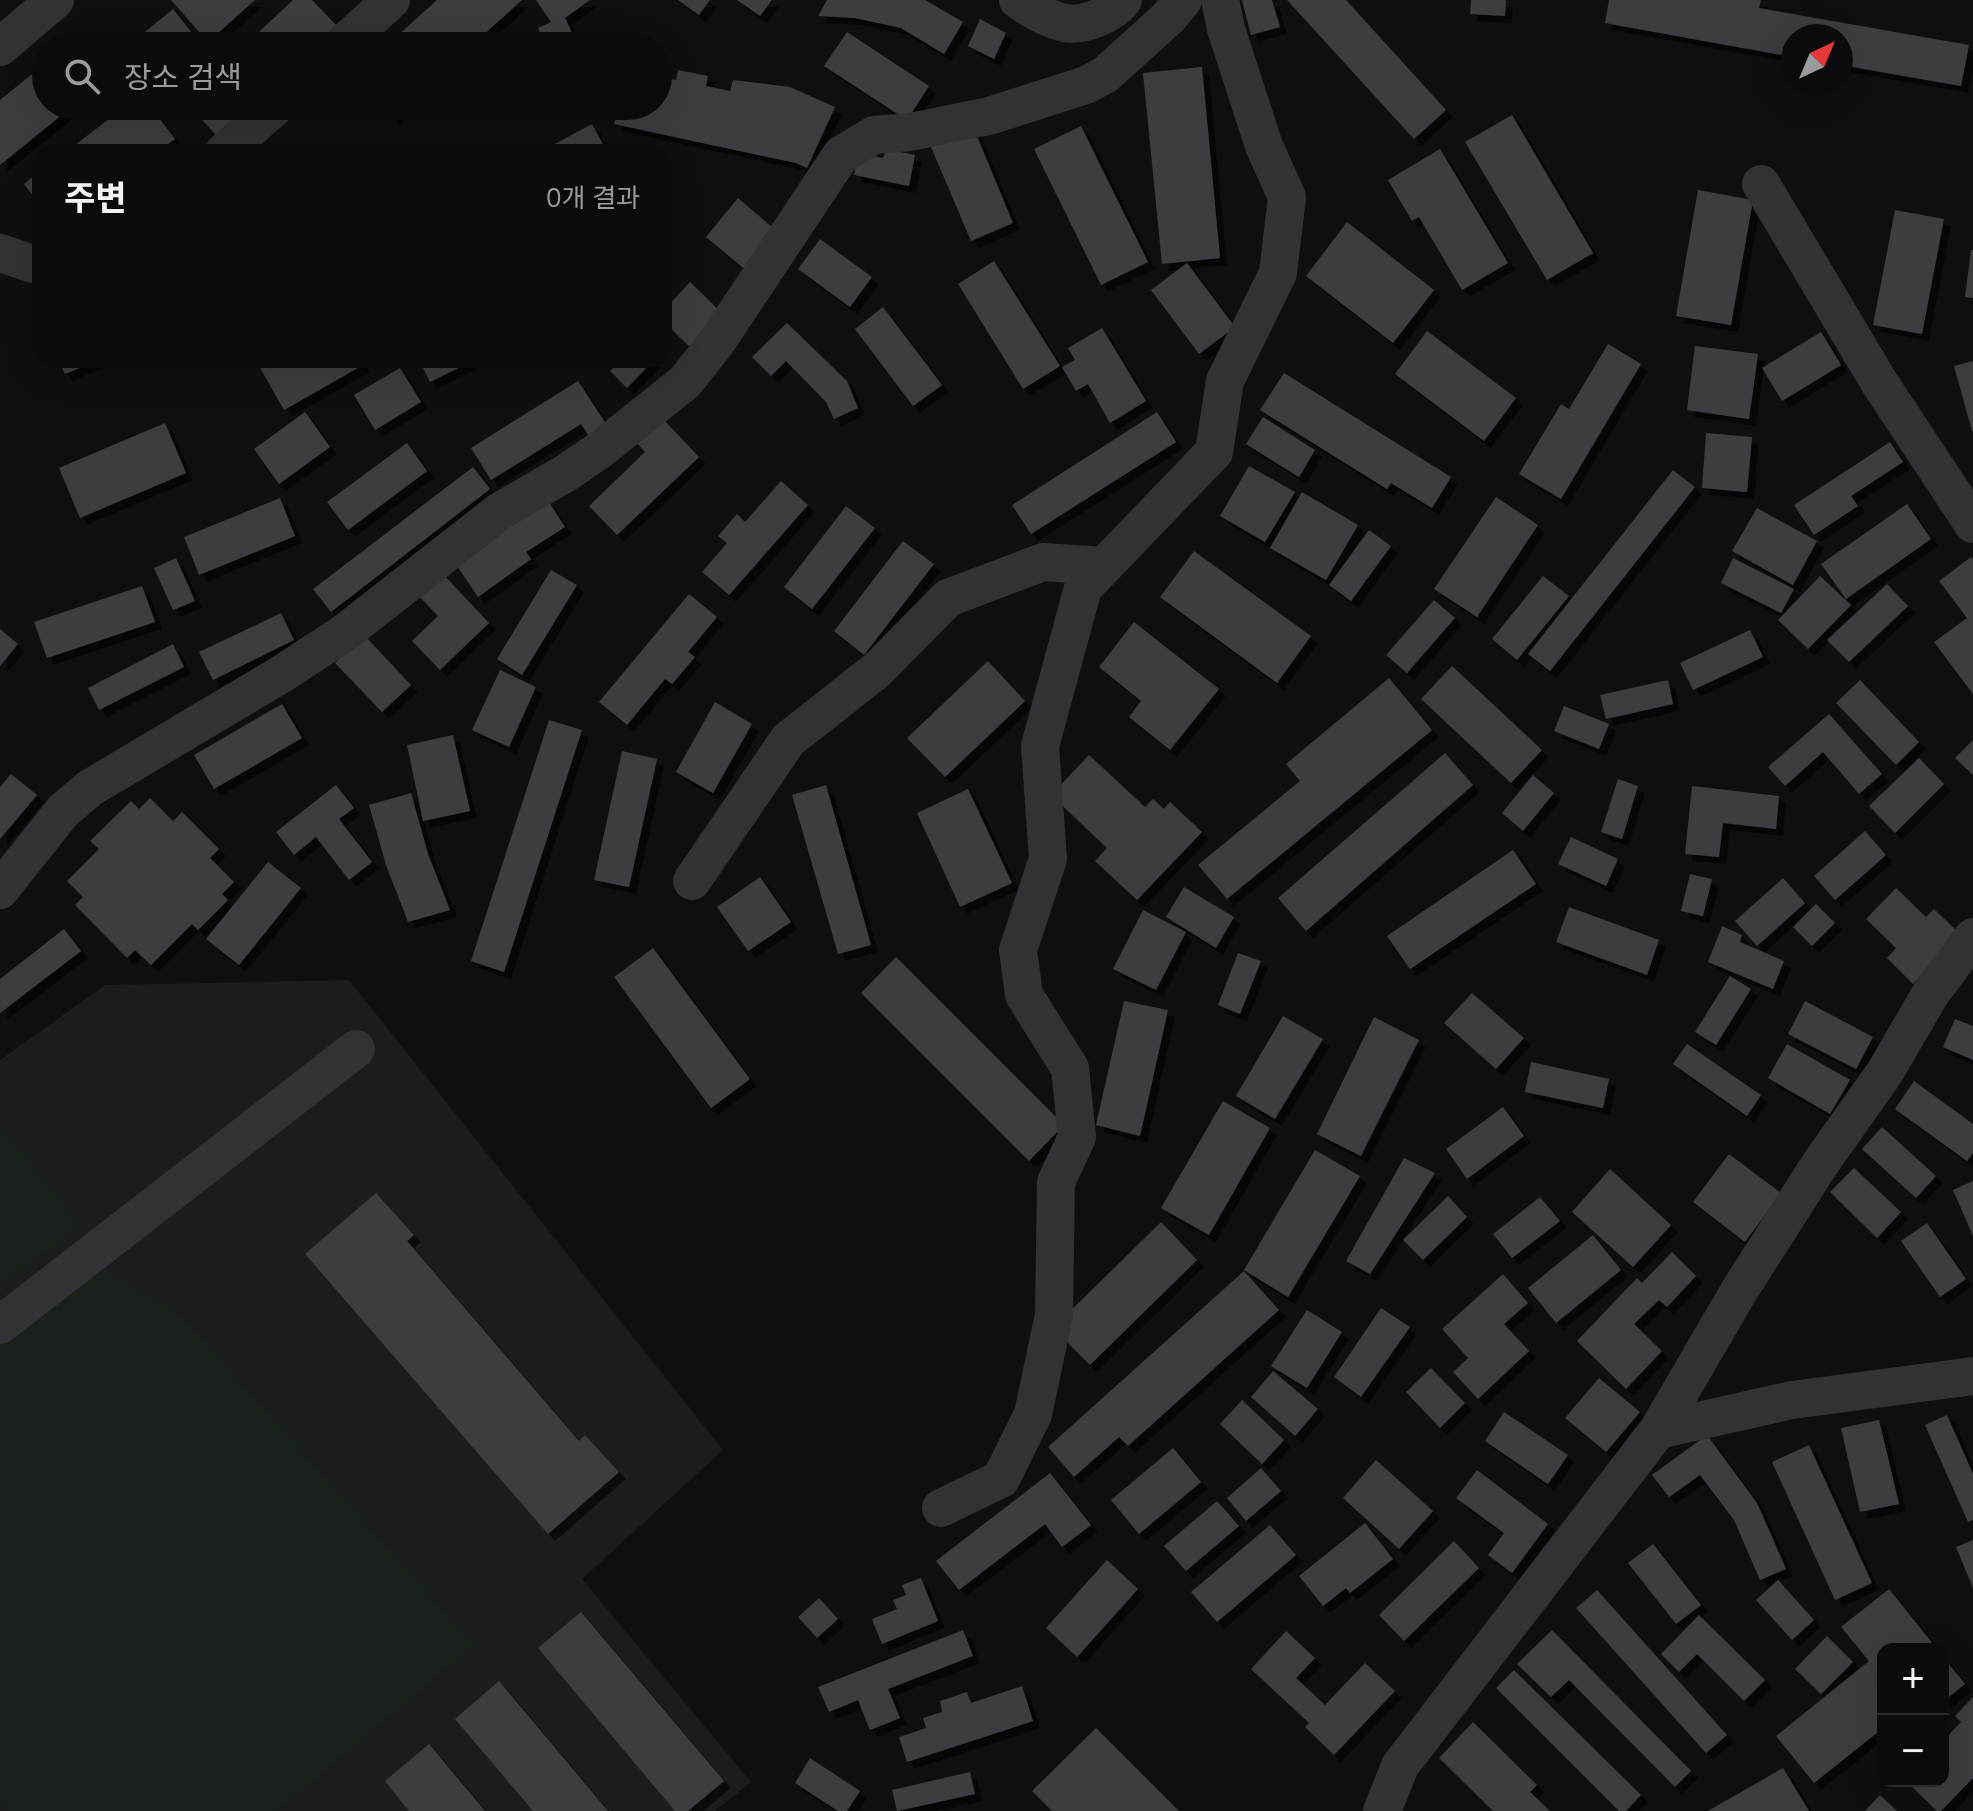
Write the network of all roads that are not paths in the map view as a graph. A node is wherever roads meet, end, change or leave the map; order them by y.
1 (55, 0) edge
2 (391, 0) edge
3 (1018, 0) edge
4 (1123, 0) edge
5 (1183, 0) edge
6 (1220, 0) edge
7 (356, 32) edge
8 (0, 47) edge
9 (260, 120) edge
10 (233, 144) edge
11 (1761, 184) dead end
12 (0, 253) edge
13 (32, 264) edge
14 (1973, 524) edge
15 (1104, 566) junction
16 (692, 881) dead end
17 (0, 890) edge
18 (1973, 937) edge
19 (356, 1049) dead end
20 (0, 1325) edge
21 (1973, 1376) edge
22 (1658, 1430) junction
23 (941, 1508) dead end
24 (1382, 1811) edge

1 - 8 street
2 - 7 street
3 - 4 street
5 - 17 street
6 - 15 street
9 - 10 street
11 - 14 street
12 - 13 street
15 - 16 street
15 - 23 street
18 - 22 street
19 - 20 street
21 - 22 street
22 - 24 street

